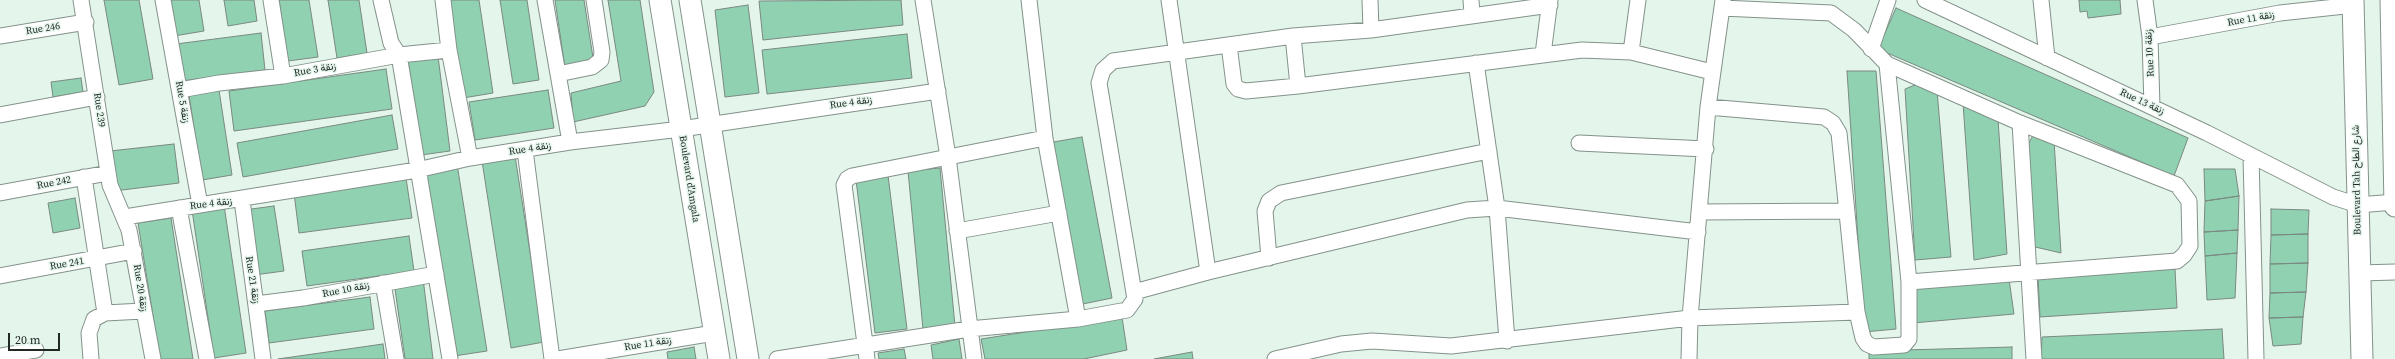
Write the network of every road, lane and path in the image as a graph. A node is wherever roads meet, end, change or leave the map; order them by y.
1 (81, 0) edge
2 (162, 0) edge
3 (271, 0) edge
4 (381, 0) edge
5 (443, 0) edge
6 (545, 0) edge
7 (594, 0) edge
8 (660, 0) edge
9 (691, 0) edge
10 (923, 0) edge
11 (1029, 0) edge
12 (1169, 0) edge
13 (1370, 0) edge
14 (1638, 0) edge
15 (1888, 0) edge
16 (1925, 0) edge
17 (2041, 0) edge
18 (2145, 0) edge
19 (2391, 0) edge
20 (1550, 2) edge
21 (2353, 2) edge
22 (1722, 4) edge
23 (1472, 7) edge
24 (2280, 7) edge
25 (86, 22) junction
26 (1371, 30) junction
27 (0, 36) edge
28 (1293, 36) junction
29 (2150, 37) junction
30 (1229, 45) junction
31 (1871, 48) junction
32 (449, 50) junction
33 (1631, 52) junction
34 (1175, 54) junction
35 (1543, 54) junction
36 (399, 55) junction
37 (2047, 58) junction
38 (1476, 63) junction
39 (1886, 64) junction
40 (1712, 72) junction
41 (558, 74) junction
42 (283, 76) junction
43 (1298, 86) junction
44 (180, 90) junction
45 (938, 91) junction
46 (97, 97) junction
47 (2152, 106) junction
48 (1708, 107) junction
49 (0, 115) edge
50 (2020, 123) junction
51 (710, 124) junction
52 (681, 130) junction
53 (1045, 138) junction
54 (570, 142) junction
55 (1579, 143) dead end
56 (1706, 149) junction
57 (525, 150) junction
58 (1489, 151) junction
59 (2251, 156) junction
60 (948, 157) junction
61 (470, 158) junction
62 (417, 170) junction
63 (108, 173) junction
64 (84, 177) junction
65 (0, 193) edge
66 (242, 200) junction
67 (2395, 202) edge
68 (200, 205) junction
69 (2358, 205) junction
70 (2395, 206) edge
71 (179, 208) junction
72 (1497, 208) junction
73 (1845, 211) junction
74 (1699, 212) junction
75 (1059, 213) junction
76 (125, 217) junction
77 (957, 231) junction
78 (1698, 232) junction
79 (134, 251) junction
80 (98, 258) junction
81 (1269, 258) junction
82 (2030, 271) junction
83 (1208, 272) junction
84 (2395, 272) edge
85 (436, 274) junction
86 (2360, 274) junction
87 (0, 276) edge
88 (1909, 282) junction
89 (383, 283) junction
90 (1134, 292) junction
91 (256, 304) junction
92 (144, 311) junction
93 (1857, 312) junction
94 (105, 313) junction
95 (1690, 318) junction
96 (1078, 319) junction
97 (969, 329) junction
98 (714, 333) junction
99 (1507, 341) junction
100 (36, 350) dead end
101 (866, 352) edge
102 (604, 355) edge
103 (0, 356) edge
104 (91, 359) edge
105 (153, 359) edge
106 (207, 359) edge
107 (263, 359) edge
108 (396, 359) edge
109 (450, 359) edge
110 (552, 359) edge
111 (558, 359) edge
112 (719, 359) edge
113 (748, 359) edge
114 (777, 359) edge
115 (974, 359) edge
116 (1275, 359) edge
117 (1689, 359) edge
118 (2034, 359) edge
119 (2256, 359) edge
120 (2362, 359) edge

1 - 25 street, Rue 239
2 - 44 street, Rue 5 زنقة
3 - 42 street
4 - 36 street
5 - 32 street
6 - 41 street
7 - 41 street
8 - 52 street, Boulevard d'Amgala
9 - 51 street
10 - 45 street
11 - 53 street
12 - 34 street
13 - 26 street
14 - 33 street
15 - 31 street
16 - 37 street, Rue 13 زنقة
17 - 37 street
18 - 29 street, Rue 10 زنقة
19 - 67 street
20 - 23 street
20 - 35 street
21 - 24 street, Rue 11 زنقة
21 - 69 street, Boulevard Tah شارع الطاح
22 - 31 street
22 - 40 street
23 - 26 street
24 - 29 street, Rue 11 زنقة
25 - 27 street, Rue 246
25 - 46 street, Rue 239
26 - 28 street
28 - 30 street
28 - 43 street
29 - 47 street, Rue 10 زنقة
30 - 34 street
30 - 43 street
31 - 39 street
32 - 36 street, Rue 3 زنقة
32 - 61 street
33 - 35 street
33 - 40 street
34 - 83 street
34 - 90 street
35 - 38 street
36 - 42 street, Rue 3 زنقة
36 - 62 street
37 - 47 street, Rue 13 زنقة
38 - 43 street
38 - 58 street
39 - 50 street
39 - 88 street
40 - 48 street
41 - 54 street
42 - 44 street, Rue 3 زنقة
44 - 68 street, Rue 5 زنقة
45 - 51 street, Rue 4 زنقة
45 - 60 street
46 - 49 street
46 - 63 street, Rue 239
47 - 59 street, Rue 13 زنقة
48 - 56 street
48 - 73 street
50 - 82 street
50 - 82 street
51 - 52 street, Rue 4 زنقة
51 - 113 street
52 - 54 street, Rue 4 زنقة
52 - 98 street, Boulevard d'Amgala
53 - 60 street
53 - 75 street
54 - 57 street, Rue 4 زنقة
55 - 56 street
56 - 74 street
57 - 61 street, Rue 4 زنقة
57 - 110 street
58 - 72 street
58 - 81 street
59 - 69 street, Rue 13 زنقة
59 - 119 street
60 - 77 street
60 - 101 street
61 - 62 street, Rue 4 زنقة
62 - 66 street, Rue 4 زنقة
62 - 85 street
63 - 64 street, Rue 242
63 - 76 street, Rue 239
64 - 65 street, Rue 242
64 - 80 street
66 - 68 street, Rue 4 زنقة
66 - 91 street, Rue 21 زنقة
67 - 69 street
67 - 70 street
68 - 71 street, Rue 4 زنقة
69 - 86 street, Boulevard Tah شارع الطاح
71 - 76 street, Rue 4 زنقة
71 - 106 street
72 - 78 street
72 - 81 street
72 - 99 street
73 - 74 street
73 - 93 street
74 - 78 street
75 - 77 street
75 - 96 street
76 - 79 street, Rue 20 زنقة
77 - 97 street
78 - 95 street
79 - 80 street, Rue 241
79 - 92 street, Rue 20 زنقة
80 - 87 street, Rue 241
80 - 94 street
81 - 83 street
82 - 88 street
82 - 118 street
83 - 90 street
84 - 86 street
85 - 89 street, Rue 10 زنقة
85 - 109 street
86 - 120 street, Boulevard Tah شارع الطاح
88 - 93 street
89 - 91 street, Rue 10 زنقة
89 - 108 street
90 - 96 street
91 - 107 street, Rue 21 زنقة
92 - 94 street
92 - 105 street, Rue 20 زنقة
93 - 95 street
94 - 104 street
95 - 99 street
95 - 117 street
96 - 97 street
97 - 101 street
97 - 115 street
98 - 102 street, Rue 11 زنقة
98 - 112 street, Boulevard d'Amgala
99 - 116 street
100 - 103 street
101 - 114 street
102 - 111 street, Rue 11 زنقة

